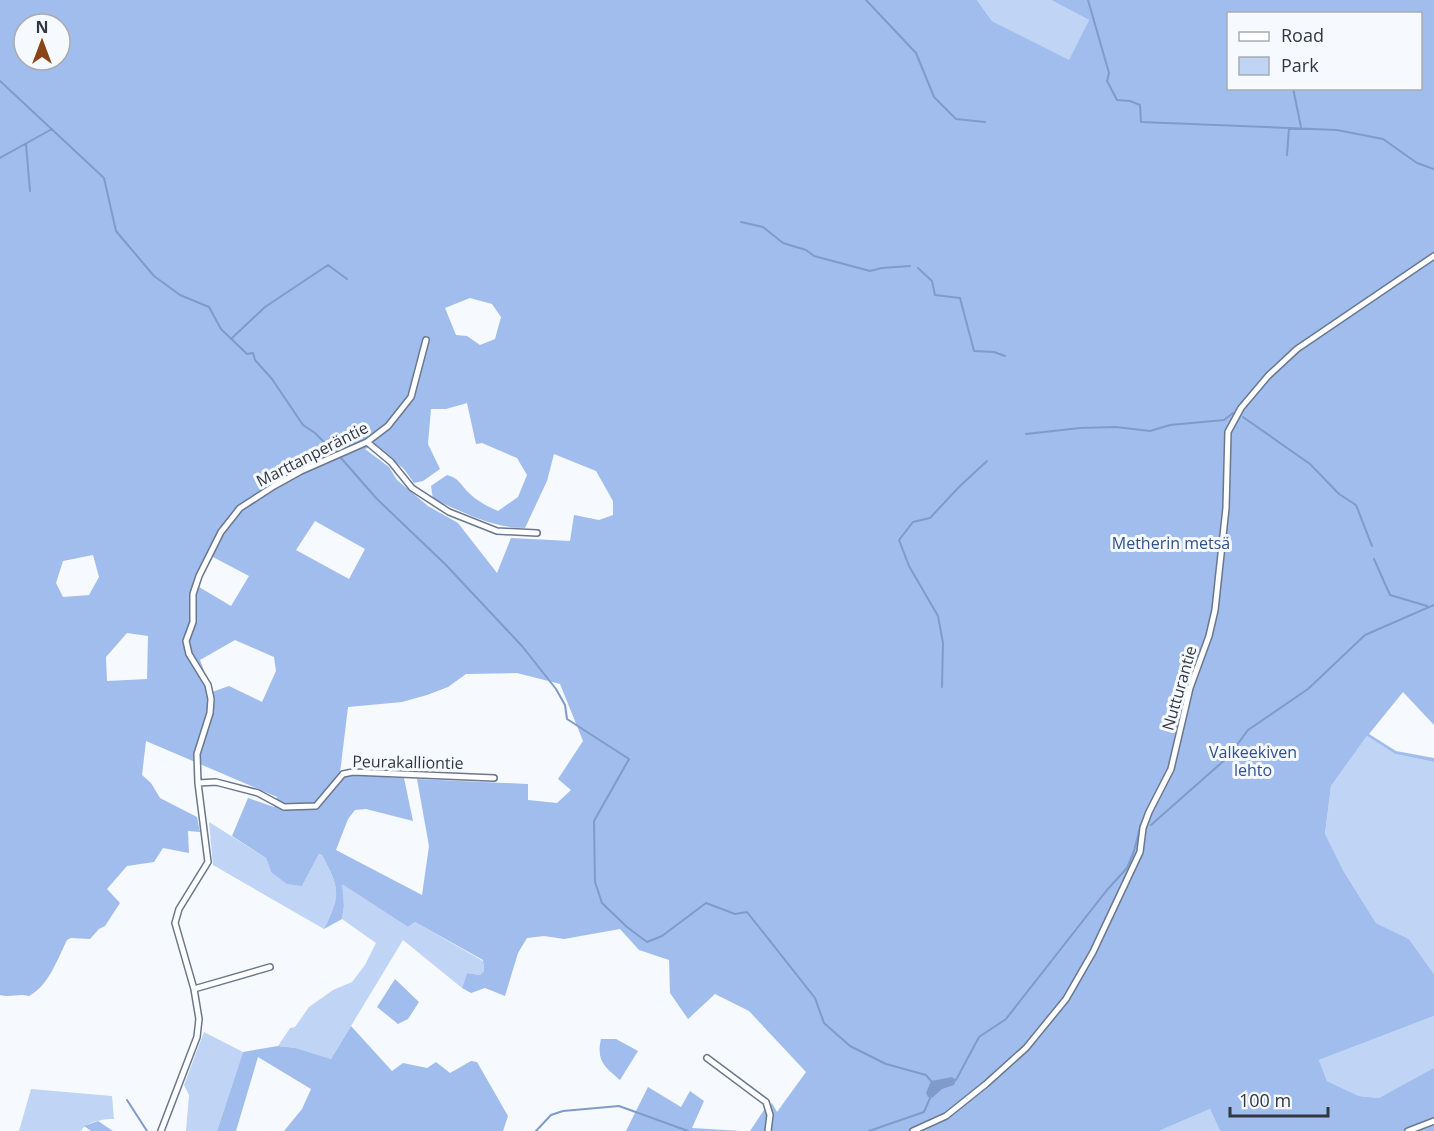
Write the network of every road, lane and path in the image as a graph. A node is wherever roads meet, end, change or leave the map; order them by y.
1 (1434, 256) edge
2 (426, 340) dead end
3 (367, 442) junction
4 (537, 533) dead end
5 (494, 778) dead end
6 (198, 783) junction
7 (270, 967) dead end
8 (194, 989) junction
9 (707, 1058) dead end
10 (1434, 1121) edge
11 (161, 1131) edge
12 (768, 1131) edge
13 (913, 1131) edge
14 (1408, 1131) edge

1 - 13 street, Nutturantie
2 - 3 street, Marttanperäntie
3 - 4 street
3 - 6 street, Marttanperäntie
5 - 6 street, Peurakalliontie
6 - 8 street, Marttanperäntie
7 - 8 street
8 - 11 street, Marttanperäntie
9 - 12 street
10 - 14 street

